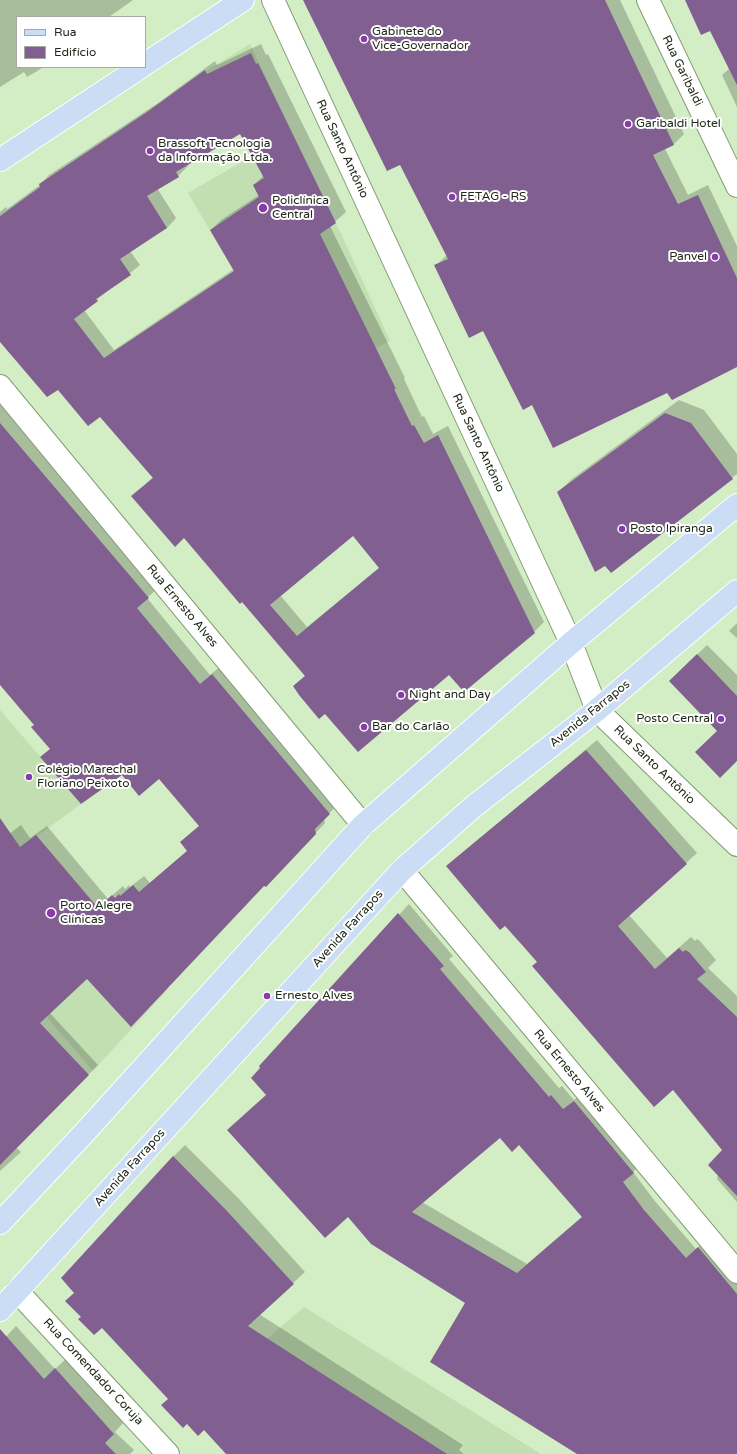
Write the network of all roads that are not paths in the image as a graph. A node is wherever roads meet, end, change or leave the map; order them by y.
1 (243, 0) edge
2 (273, 0) edge
3 (648, 0) edge
4 (146, 63) edge
5 (139, 68) edge
6 (0, 160) edge
7 (737, 186) edge
8 (0, 386) edge
9 (737, 505) edge
10 (737, 591) edge
11 (571, 643) junction
12 (597, 710) junction
13 (363, 825) junction
14 (737, 846) edge
15 (402, 870) junction
16 (0, 1223) edge
17 (737, 1272) edge
18 (17, 1291) junction
19 (0, 1310) edge
20 (168, 1454) edge

1 - 4 main road
2 - 11 street, Rua Santo Antônio
3 - 7 street, Rua Garibaldi
5 - 6 main road
8 - 13 street, Rua Ernesto Alves
9 - 11 main road
10 - 12 main road, Avenida Farrapos
11 - 12 street, Rua Santo Antônio
11 - 13 main road
12 - 14 street, Rua Santo Antônio
12 - 15 main road, Avenida Farrapos
13 - 16 main road
15 - 17 street, Rua Ernesto Alves
15 - 18 main road, Avenida Farrapos
18 - 19 main road, Avenida Farrapos
18 - 20 street, Rua Comendador Coruja

